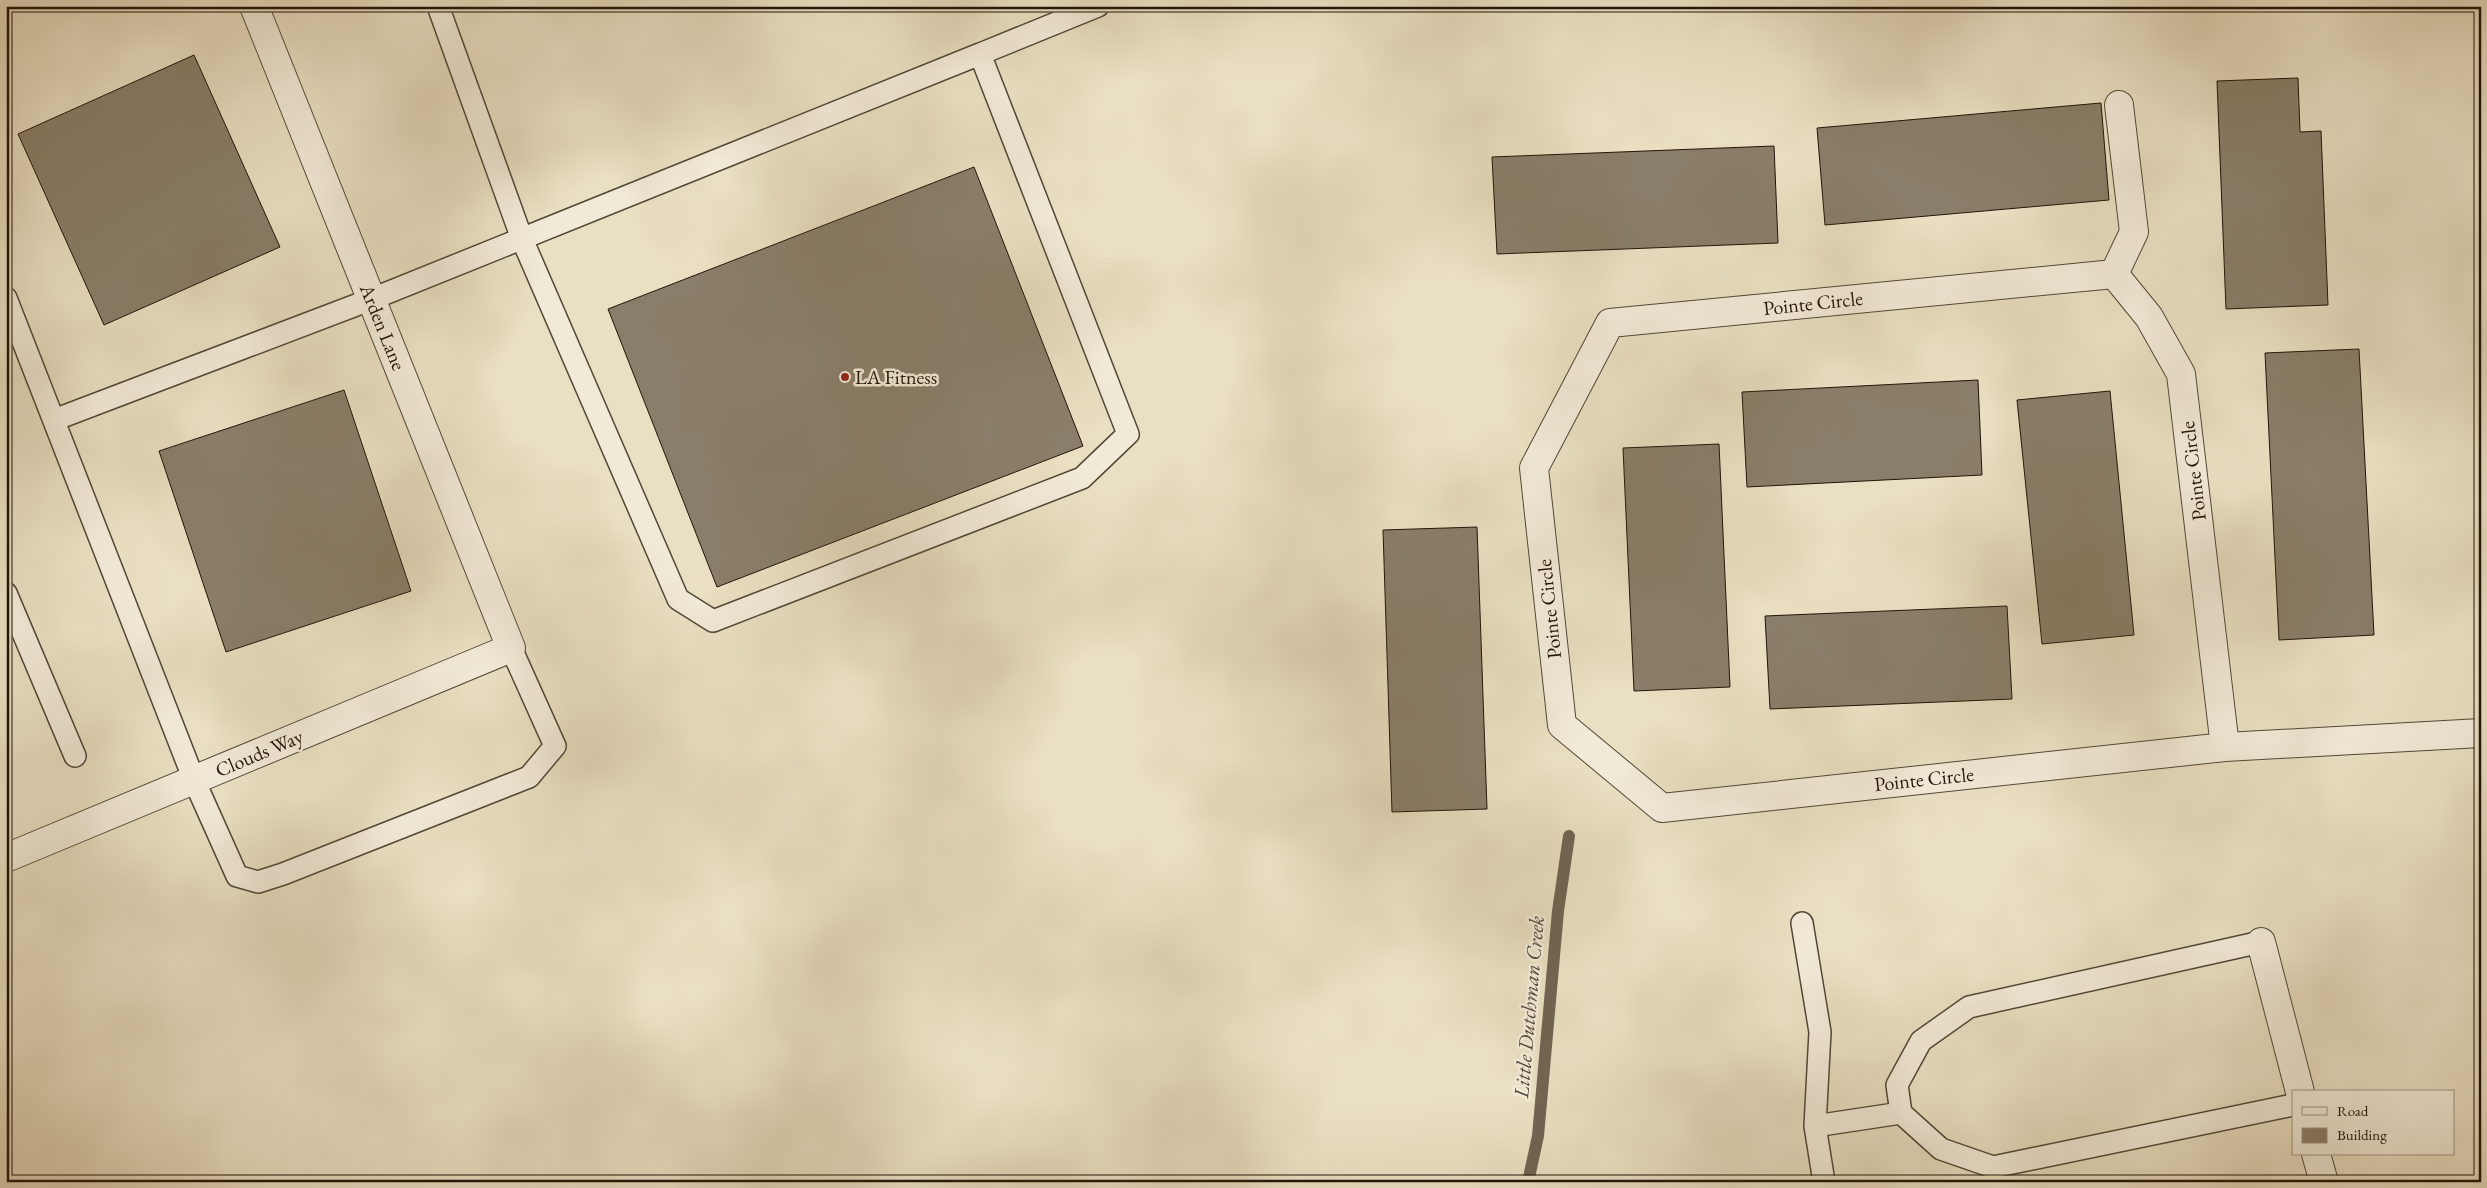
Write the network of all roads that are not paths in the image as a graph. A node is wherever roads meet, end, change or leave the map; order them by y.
1 (254, 6) edge
2 (438, 6) edge
3 (1098, 6) edge
4 (980, 54) junction
5 (2120, 105) dead end
6 (522, 239) junction
7 (2114, 274) junction
8 (6, 298) edge
9 (372, 299) junction
10 (54, 420) junction
11 (6, 593) edge
12 (511, 648) junction
13 (2481, 733) edge
14 (2225, 747) junction
15 (75, 756) dead end
16 (194, 780) junction
17 (6, 858) edge
18 (1802, 923) dead end
19 (2261, 942) joint
20 (2299, 1090) edge
21 (2292, 1105) edge
22 (1902, 1113) junction
23 (1815, 1126) junction
24 (2317, 1156) edge
25 (1824, 1182) edge
26 (2324, 1182) edge

1 - 9 street, Arden Lane
2 - 6 lane
3 - 4 lane
4 - 6 lane
4 - 6 lane
5 - 7 street
6 - 9 lane
7 - 14 street, Pointe Circle
7 - 14 street, Pointe Circle
8 - 10 lane
9 - 10 lane
9 - 12 street, Arden Lane
10 - 16 lane
11 - 15 lane
12 - 16 street, Clouds Way
12 - 16 lane
13 - 14 street, Pointe Circle
16 - 17 street, Clouds Way
18 - 23 lane
19 - 20 street
19 - 22 lane
21 - 22 lane
22 - 23 lane
23 - 25 lane
24 - 26 street

